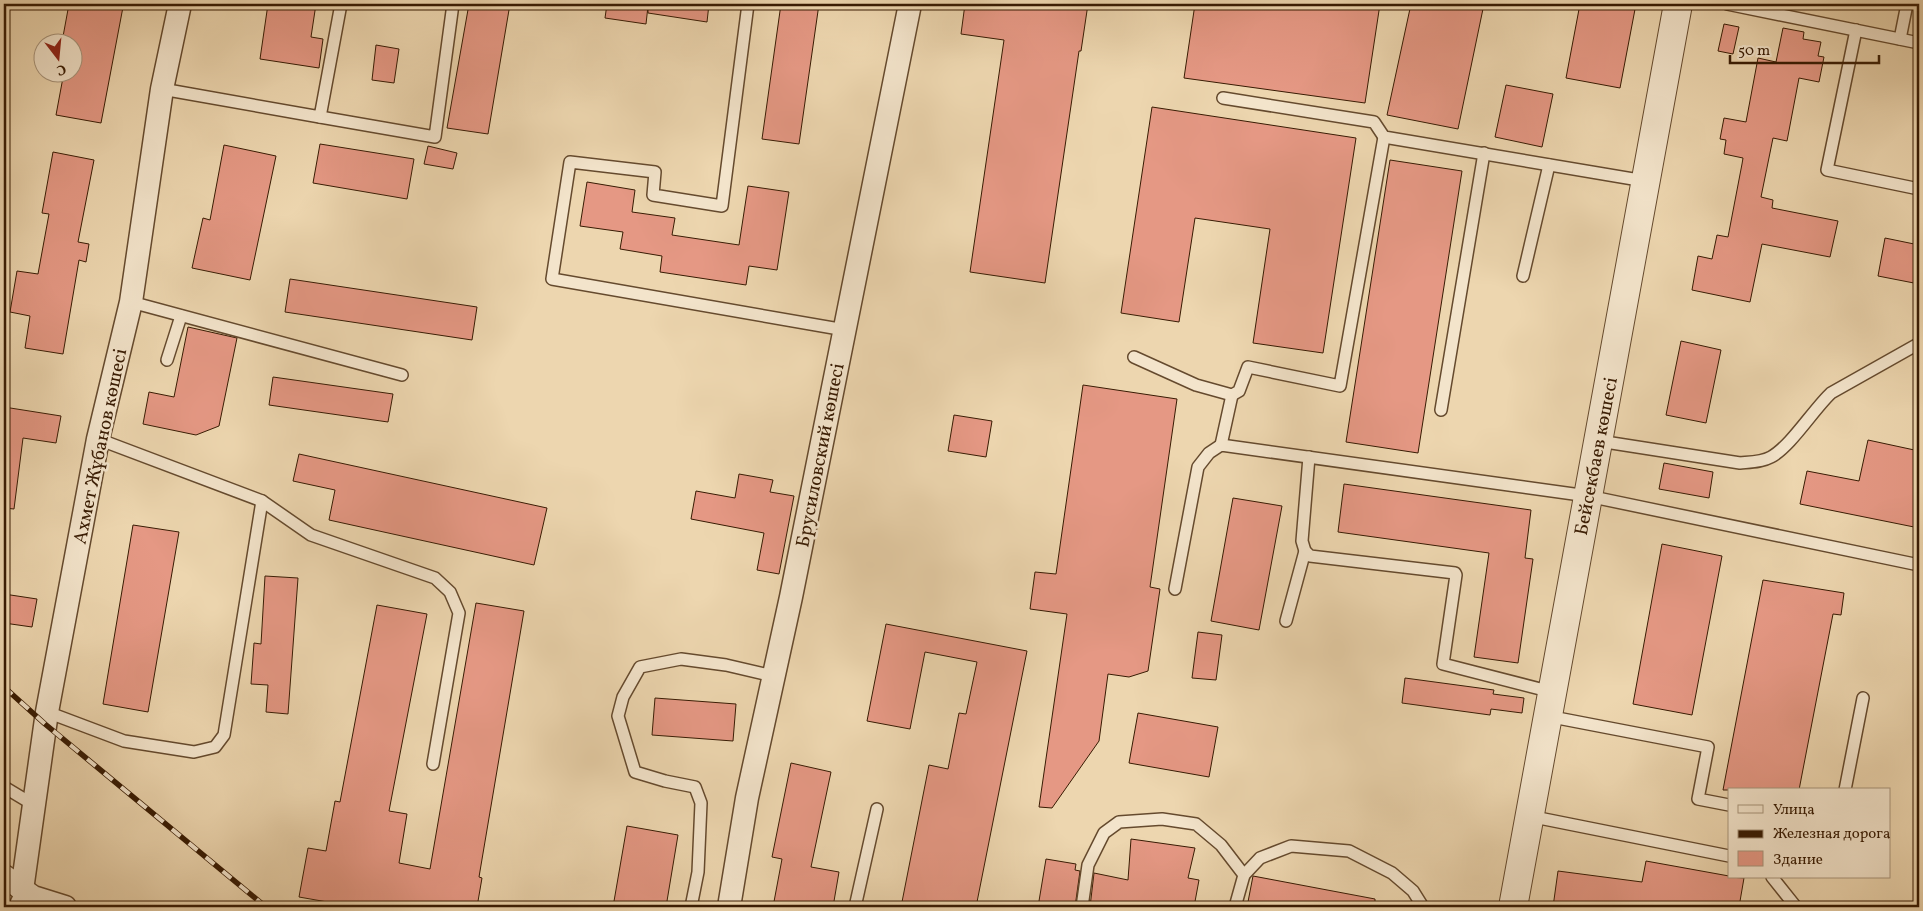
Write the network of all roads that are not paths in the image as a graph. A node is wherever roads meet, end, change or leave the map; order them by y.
1 (180, 4) edge
2 (341, 4) edge
3 (453, 4) edge
4 (748, 4) edge
5 (910, 4) edge
6 (1678, 4) edge
7 (1727, 4) edge
8 (1907, 4) edge
9 (1856, 30) junction
10 (1900, 39) junction
11 (1919, 42) edge
12 (162, 89) junction
13 (1223, 98) dead end
14 (320, 117) junction
15 (1384, 136) junction
16 (1484, 153) junction
17 (1549, 165) junction
18 (1645, 181) junction
19 (1919, 189) edge
20 (1523, 276) dead end
21 (131, 302) junction
22 (181, 316) junction
23 (845, 330) junction
24 (1918, 344) dead end
25 (1134, 357) dead end
26 (166, 360) dead end
27 (402, 375) dead end
28 (1232, 395) junction
29 (1441, 410) dead end
30 (98, 440) junction
31 (1599, 442) junction
32 (1221, 445) junction
33 (1309, 457) junction
34 (1588, 496) junction
35 (262, 501) junction
36 (1305, 551) junction
37 (1919, 565) edge
38 (1175, 589) dead end
39 (1286, 621) dead end
40 (773, 676) junction
41 (1863, 698) dead end
42 (1550, 704) junction
43 (47, 712) junction
44 (433, 764) dead end
45 (4, 787) edge
46 (1845, 788) edge
47 (1728, 805) edge
48 (34, 806) junction
49 (877, 809) dead end
50 (1529, 816) junction
51 (1728, 856) edge
52 (1244, 875) junction
53 (4, 876) edge
54 (1773, 878) edge
55 (18, 898) edge
56 (65, 907) edge
57 (691, 907) edge
58 (729, 907) edge
59 (855, 907) edge
60 (1082, 907) edge
61 (1235, 907) edge
62 (1423, 907) edge
63 (1513, 907) edge
64 (1796, 907) edge

1 - 12 street, Ахмет Жұбанов көшесі
2 - 14 lane
3 - 14 lane
4 - 23 lane
5 - 23 street, Брусиловский көшесі
6 - 18 street, Бейсекбаев көшесі
7 - 9 lane
8 - 10 lane
9 - 10 lane
9 - 19 lane
10 - 11 lane
12 - 14 lane
12 - 21 street, Ахмет Жұбанов көшесі
13 - 15 lane
15 - 16 lane
15 - 28 lane
16 - 17 lane
16 - 29 lane
17 - 18 lane
17 - 20 lane
18 - 31 street, Бейсекбаев көшесі
21 - 22 lane
21 - 30 street, Ахмет Жұбанов көшесі
22 - 26 lane
22 - 27 lane
23 - 40 street, Брусиловский көшесі
24 - 31 lane
25 - 28 lane
28 - 32 lane
30 - 35 lane
30 - 43 street, Ахмет Жұбанов көшесі
31 - 34 street, Бейсекбаев көшесі
32 - 33 lane
32 - 38 lane
33 - 34 lane
33 - 36 lane
34 - 37 lane
34 - 42 street, Бейсекбаев көшесі
35 - 43 lane
35 - 44 lane
36 - 39 lane
36 - 42 lane
40 - 57 lane
40 - 58 street, Брусиловский көшесі
41 - 46 lane
42 - 47 lane
42 - 50 street, Бейсекбаев көшесі
43 - 48 street, Ахмет Жұбанов көшесі
45 - 48 lane
48 - 55 street, Ахмет Жұбанов көшесі
49 - 59 lane
50 - 51 lane
50 - 63 street, Бейсекбаев көшесі
52 - 60 lane
52 - 61 lane
52 - 62 lane
53 - 55 street
54 - 64 lane
55 - 56 street

